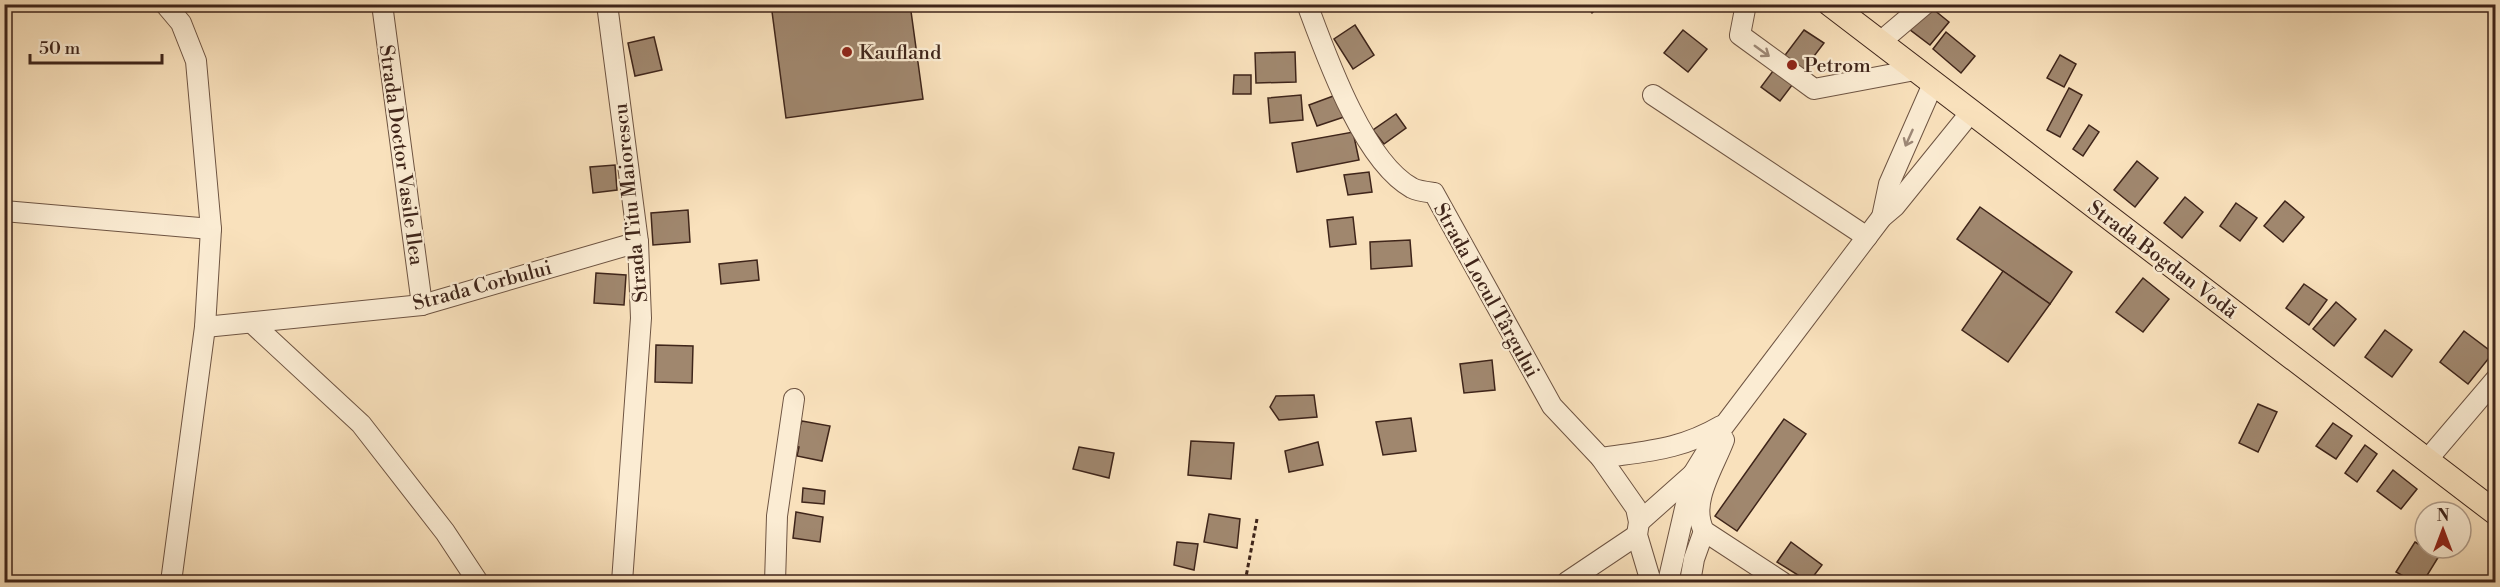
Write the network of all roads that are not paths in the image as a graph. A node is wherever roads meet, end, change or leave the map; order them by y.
1 (165, 4) edge
2 (382, 4) edge
3 (607, 4) edge
4 (1307, 4) edge
5 (1746, 4) edge
6 (1830, 4) edge
7 (1925, 4) edge
8 (1879, 43) junction
9 (1924, 77) junction
10 (1653, 95) dead end
11 (1971, 112) junction
12 (4, 211) edge
13 (1882, 218) junction
14 (211, 229) junction
15 (1867, 237) junction
16 (638, 242) junction
17 (422, 304) junction
18 (252, 323) junction
19 (205, 327) junction
20 (2496, 379) edge
21 (794, 399) dead end
22 (1731, 420) junction
23 (1601, 458) junction
24 (2427, 460) junction
25 (1693, 474) junction
26 (2496, 513) edge
27 (1682, 521) junction
28 (1638, 528) junction
29 (1704, 531) junction
30 (1694, 559) junction
31 (171, 582) edge
32 (478, 582) edge
33 (622, 582) edge
34 (775, 582) edge
35 (1568, 582) edge
36 (1651, 582) edge
37 (1668, 582) edge
38 (1690, 582) edge
39 (1782, 582) edge

1 - 14 street
2 - 17 street, Strada Doctor Vasile Ilea
3 - 16 street, Strada Titu Maiorescu
4 - 23 street, Strada Locul Târgului
5 -> 9 street
6 - 8 main road, Strada Bogdan Vodă
7 - 8 street
8 - 9 main road, Strada Bogdan Vodă
9 - 11 main road, Strada Bogdan Vodă
9 -> 13 street
10 - 15 street
11 - 13 street
11 - 24 main road, Strada Bogdan Vodă
12 - 14 street
13 - 15 street
14 - 19 street
15 - 22 street
16 - 17 street, Strada Corbului
16 - 33 street, Strada Titu Maiorescu
17 - 18 street, Strada Corbului
18 - 19 street, Strada Corbului
18 - 32 street
19 - 31 street
20 - 24 street
21 - 34 street
22 - 23 street
22 - 25 street
22 - 29 street
23 - 28 street, Strada Locul Târgului
24 - 26 main road, Strada Bogdan Vodă
25 - 27 street
25 - 28 street
27 - 30 street
27 - 37 street
28 - 35 street
28 - 36 street, Strada Locul Târgului
29 - 30 street
29 - 39 street
30 - 38 street

